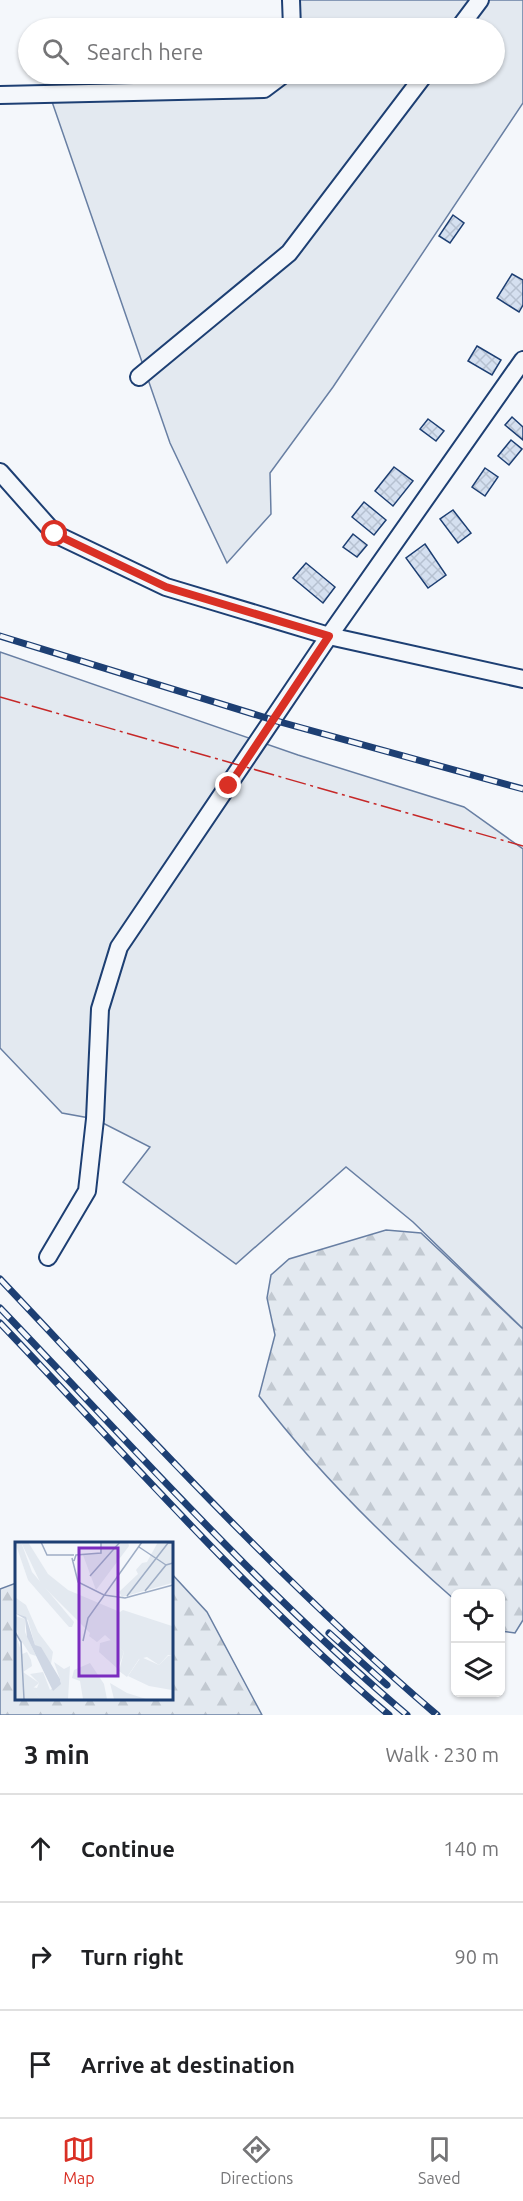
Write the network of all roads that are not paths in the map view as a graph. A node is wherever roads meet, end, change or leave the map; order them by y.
1 (291, 0) edge
2 (480, 0) edge
3 (291, 18) edge
4 (466, 18) edge
5 (271, 84) edge
6 (417, 84) edge
7 (0, 95) edge
8 (523, 360) edge
9 (139, 377) dead end
10 (0, 472) edge
11 (329, 636) junction
12 (523, 679) edge
13 (48, 1257) dead end

1 - 3 street
2 - 4 street
5 - 7 street
6 - 9 street
8 - 11 street
10 - 11 street
11 - 12 street
11 - 13 street

